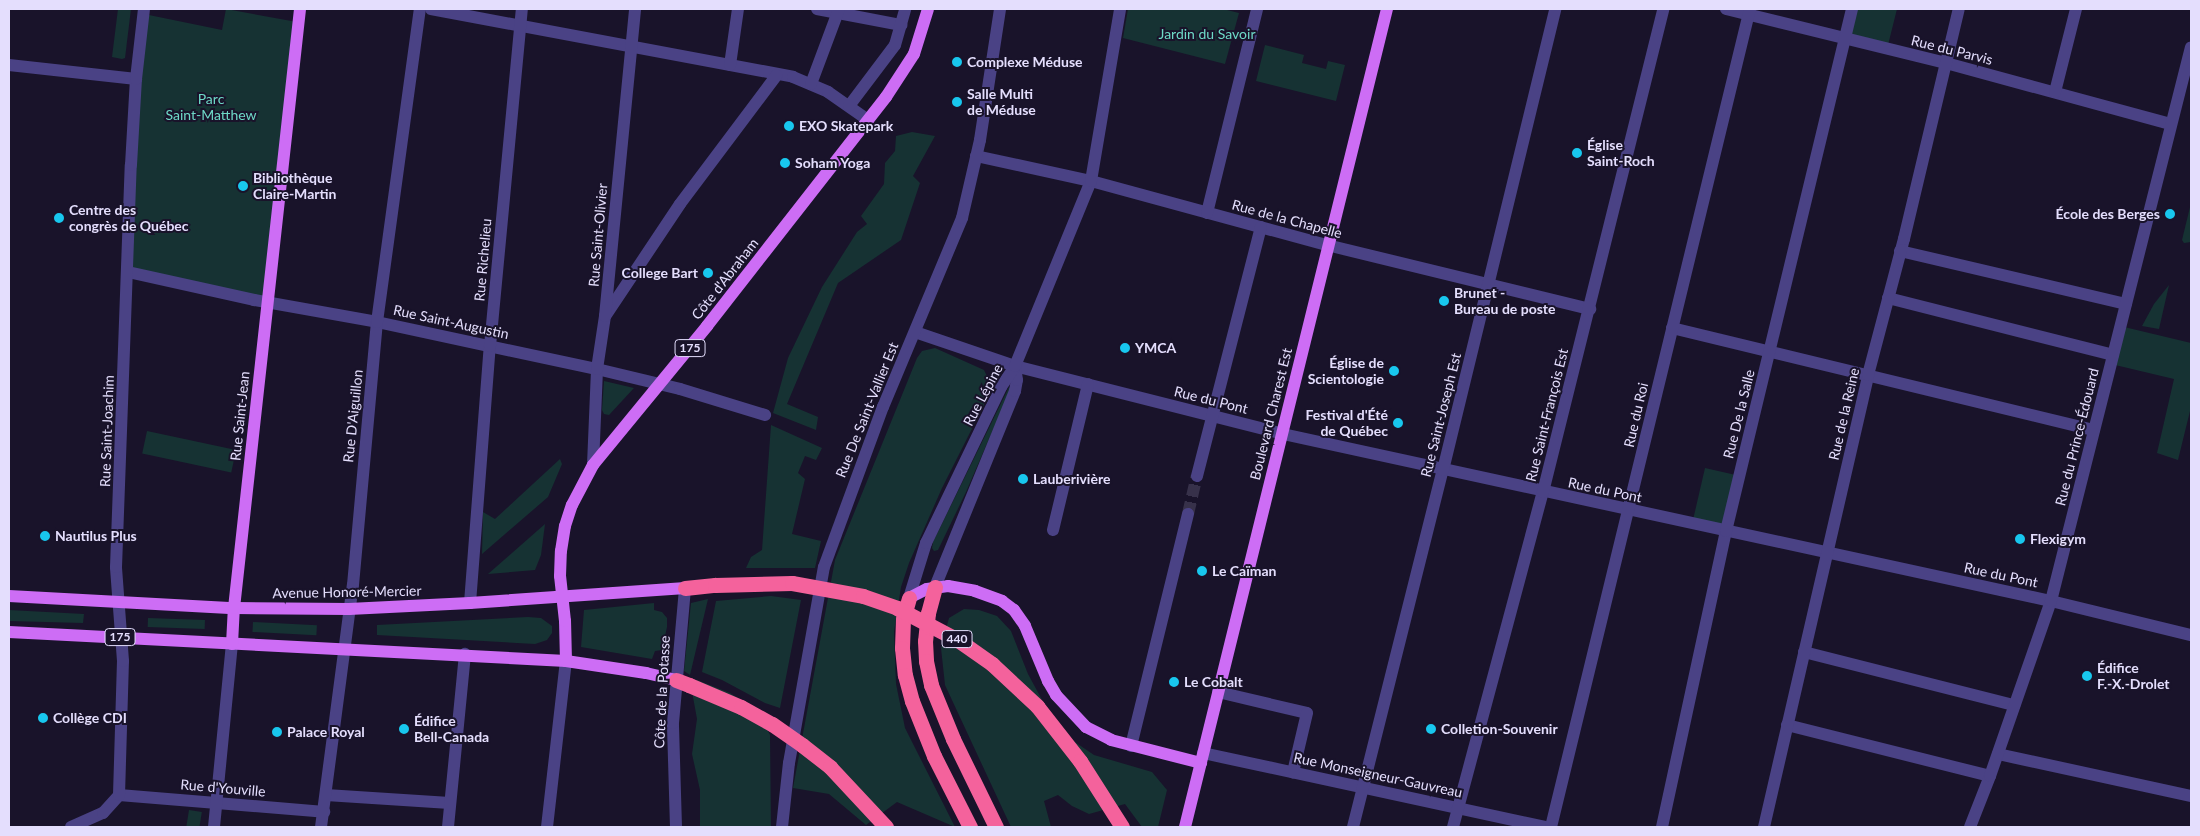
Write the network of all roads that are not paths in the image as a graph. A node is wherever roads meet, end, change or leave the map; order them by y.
1 (144, 9) edge
2 (300, 9) edge
3 (420, 9) edge
4 (431, 9) edge
5 (522, 9) edge
6 (635, 9) edge
7 (738, 9) edge
8 (818, 9) edge
9 (905, 9) edge
10 (928, 9) edge
11 (1000, 9) edge
12 (1120, 9) edge
13 (1256, 9) edge
14 (1387, 9) edge
15 (1555, 9) edge
16 (1662, 9) edge
17 (1726, 9) edge
18 (1852, 9) edge
19 (1958, 9) edge
20 (2076, 9) edge
21 (839, 11) edge
22 (1749, 12) edge
23 (519, 25) junction
24 (901, 25) junction
25 (1845, 38) junction
26 (631, 45) junction
27 (2191, 47) edge
28 (1946, 63) junction
29 (9, 65) edge
30 (730, 65) junction
31 (777, 75) junction
32 (136, 79) junction
33 (811, 84) junction
34 (2055, 92) junction
35 (849, 106) junction
36 (868, 120) junction
37 (2171, 124) junction
38 (976, 156) junction
39 (1091, 181) junction
40 (1207, 213) junction
41 (1261, 227) junction
42 (1327, 245) junction
43 (1900, 252) junction
44 (128, 272) junction
45 (1488, 284) junction
46 (1888, 298) junction
47 (268, 302) junction
48 (2126, 304) junction
49 (1590, 309) junction
50 (605, 316) junction
51 (377, 322) junction
52 (1672, 328) junction
53 (915, 332) junction
54 (490, 346) junction
55 (1770, 352) junction
56 (2113, 355) junction
57 (1014, 366) junction
58 (596, 369) junction
59 (1868, 375) junction
60 (1088, 384) junction
61 (659, 385) junction
62 (765, 414) dead end
63 (1212, 415) junction
64 (2094, 430) junction
65 (1282, 434) junction
66 (593, 464) junction
67 (1444, 470) junction
68 (1197, 476) tunnel mouth
69 (1544, 492) junction
70 (1629, 510) junction
71 (1188, 514) tunnel mouth
72 (1053, 530) dead end
73 (1726, 531) junction
74 (1828, 553) junction
75 (935, 587) junction
76 (685, 588) junction
77 (9, 596) edge
78 (562, 596) junction
79 (909, 598) junction
80 (2050, 601) junction
81 (120, 603) junction
82 (470, 603) junction
83 (234, 608) junction
84 (349, 609) junction
85 (9, 632) edge
86 (2191, 635) edge
87 (122, 638) junction
88 (232, 644) junction
89 (346, 650) junction
90 (1804, 652) junction
91 (465, 654) junction
92 (566, 661) junction
93 (682, 682) junction
94 (1218, 692) junction
95 (2014, 705) junction
96 (1787, 725) junction
97 (1131, 746) junction
98 (1998, 754) junction
99 (1202, 758) junction
100 (1293, 772) junction
101 (1990, 776) junction
102 (1363, 787) junction
103 (119, 795) junction
104 (326, 795) junction
105 (2191, 796) edge
106 (216, 802) junction
107 (450, 803) junction
108 (1458, 807) junction
109 (324, 812) junction
110 (71, 827) edge
111 (214, 827) edge
112 (321, 827) edge
113 (448, 827) edge
114 (547, 827) edge
115 (676, 827) edge
116 (782, 827) edge
117 (886, 827) edge
118 (970, 827) edge
119 (996, 827) edge
120 (1122, 827) edge
121 (1185, 827) edge
122 (1353, 827) edge
123 (1453, 827) edge
124 (1546, 827) edge
125 (1550, 827) edge
126 (1662, 827) edge
127 (1764, 827) edge
128 (1970, 827) edge

1 - 32 street, Rue Saint-Joachim
2 - 47 main road, Rue Saint-Jean
3 - 51 street, Rue D'Aiguillon
4 - 23 street
5 - 23 street, Rue Richelieu
6 - 26 street, Rue Saint-Olivier
7 - 30 street
8 - 21 street
9 - 24 street
10 - 36 main road, Côte d'Abraham / 175
11 - 38 street, Rue De Saint-Vallier Est
12 - 39 street
13 - 40 street
14 - 42 main road, Boulevard Charest Est
15 - 45 street, Rue Saint-Joseph Est
16 - 49 street, Rue Saint-François Est
17 - 22 street, Rue du Parvis
18 - 25 street, Rue De la Salle
19 - 28 street, Rue de la Reine
20 - 34 street
21 - 24 street
21 - 33 street
22 - 25 street, Rue du Parvis
22 - 52 street, Rue du Roi
23 - 26 street
23 - 54 street, Rue Richelieu
24 - 35 street
25 - 28 street, Rue du Parvis
25 - 55 street, Rue De la Salle
26 - 30 street
26 - 50 street, Rue Saint-Olivier
27 - 37 street, Rue du Prince-Édouard
28 - 34 street, Rue du Parvis
28 - 43 street, Rue de la Reine
29 - 32 street
30 - 31 street
31 - 33 street
31 - 50 street
32 - 44 street, Rue Saint-Joachim
33 - 35 street
34 - 37 street, Rue du Parvis
35 - 36 street
36 - 61 main road, Côte d'Abraham / 175
37 - 48 street, Rue du Prince-Édouard
38 - 39 street, Rue de la Chapelle
38 - 53 street, Rue De Saint-Vallier Est
39 - 40 street, Rue de la Chapelle
39 - 57 street
40 - 41 street, Rue de la Chapelle
41 - 42 street, Rue de la Chapelle
41 - 63 street
42 - 45 street, Rue de la Chapelle
42 - 65 main road, Boulevard Charest Est
43 - 46 street, Rue de la Reine
43 - 48 street
44 - 47 street, Rue Saint-Augustin
44 - 81 street, Rue Saint-Joachim
45 - 49 street, Rue de la Chapelle
45 - 67 street, Rue Saint-Joseph Est
46 - 56 street
46 - 59 street, Rue de la Reine
47 - 51 street, Rue Saint-Augustin
47 - 83 main road, Rue Saint-Jean
48 - 56 street, Rue du Prince-Édouard
49 - 69 street, Rue Saint-François Est
50 - 58 street, Rue Saint-Olivier
51 - 54 street, Rue Saint-Augustin
51 - 84 street, Rue D'Aiguillon
52 - 55 street
52 - 70 street, Rue du Roi
53 - 57 street, Rue du Pont
53 - 116 street, Rue De Saint-Vallier Est
54 - 58 street, Rue Saint-Augustin
54 - 82 street, Rue Richelieu
55 - 59 street
55 - 73 street, Rue De la Salle
56 - 64 street, Rue du Prince-Édouard
57 - 60 street, Rue du Pont
57 - 75 street, Rue Lépine
57 - 79 street, Rue Lépine
58 - 61 street, Rue Saint-Augustin
58 - 66 street, Rue Saint-Olivier
59 - 64 street
59 - 74 street, Rue de la Reine
60 - 63 street, Rue du Pont
60 - 72 street
61 - 62 street, Rue Saint-Augustin
61 - 66 main road, Côte d'Abraham / 175
63 - 65 street, Rue du Pont
63 - 68 street
64 - 80 street, Rue du Prince-Édouard
65 - 67 street, Rue du Pont
65 - 94 main road, Boulevard Charest Est
66 - 78 main road, Côte d'Abraham / 175
67 - 69 street, Rue du Pont
67 - 102 street, Rue Saint-Joseph Est
69 - 70 street, Rue du Pont
69 - 108 street, Rue Saint-François Est
70 - 73 street, Rue du Pont
70 - 125 street, Rue du Roi
71 - 97 street
73 - 74 street, Rue du Pont
73 - 126 street, Rue De la Salle
74 - 80 street, Rue du Pont
74 - 90 street, Rue de la Reine
75 - 79 main road, Rue Monseigneur-Gauvreau
75 - 97 main road, Rue Monseigneur-Gauvreau
75 - 119 highway
76 - 78 main road, Avenue Honoré-Mercier
76 - 93 street, Côte de la Potasse
76 - 120 highway, 440, bridge
77 - 81 main road, Avenue Honoré-Mercier
78 - 82 main road, Avenue Honoré-Mercier
78 - 92 main road, Côte d'Abraham / 175
79 - 118 highway
80 - 86 street, Rue du Pont
80 - 95 street, Rue du Prince-Édouard
81 - 83 main road, Avenue Honoré-Mercier
81 - 87 street, Rue Saint-Joachim
82 - 84 main road, Avenue Honoré-Mercier
83 - 84 main road, Avenue Honoré-Mercier
83 - 88 main road, Rue Saint-Jean
84 - 89 street, Rue D'Aiguillon
85 - 87 main road, 175
87 - 88 main road, 175
87 - 103 street, Rue Saint-Joachim
88 - 89 main road, 175
88 - 106 street, Rue Saint-Jean
89 - 91 main road, 175
89 - 104 street, Rue D'Aiguillon
90 - 95 street
90 - 96 street, Rue de la Reine
91 - 92 main road, 175
91 - 107 street
92 - 93 main road, 175
92 - 114 street
93 - 115 street, Côte de la Potasse
93 - 117 highway, bridge
94 - 99 main road, Boulevard Charest Est
94 - 100 street
95 - 98 street, Rue du Prince-Édouard
96 - 101 street
96 - 127 street, Rue de la Reine
97 - 99 main road, Rue Monseigneur-Gauvreau
98 - 101 street, Rue du Prince-Édouard
98 - 105 street
99 - 100 street, Rue Monseigneur-Gauvreau
99 - 121 main road, Boulevard Charest Est
100 - 102 street, Rue Monseigneur-Gauvreau
101 - 128 street, Rue du Prince-Édouard
102 - 108 street, Rue Monseigneur-Gauvreau
102 - 122 street, Rue Saint-Joseph Est
103 - 106 street, Rue d'Youville
103 - 110 street
104 - 107 street
104 - 109 street, Rue D'Aiguillon
106 - 109 street, Rue d'Youville
106 - 111 street, Rue Saint-Jean
107 - 113 street
108 - 123 street, Rue Saint-François Est
108 - 124 street, Rue Monseigneur-Gauvreau
109 - 112 street, Rue D'Aiguillon

